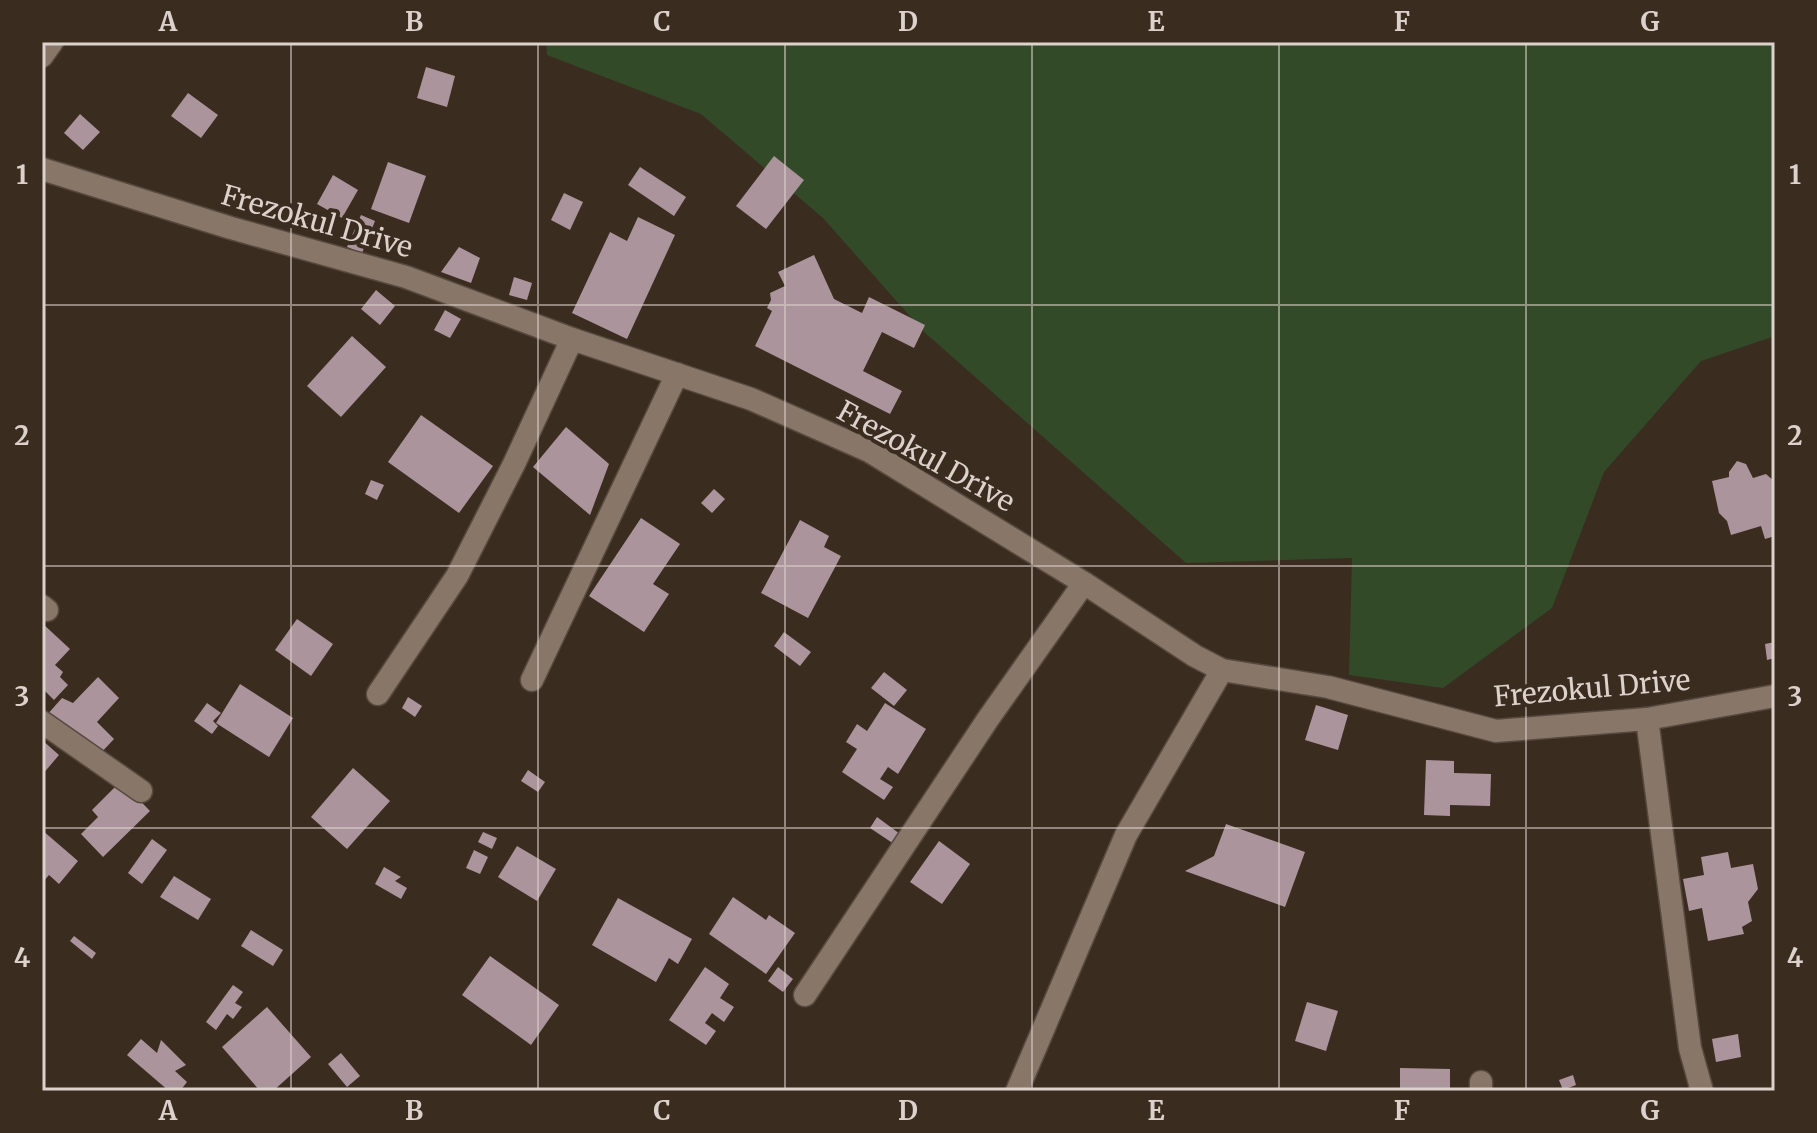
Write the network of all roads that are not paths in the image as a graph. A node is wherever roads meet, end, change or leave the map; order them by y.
1 (52, 42) edge
2 (42, 56) edge
3 (42, 169) edge
4 (572, 339) junction
5 (677, 374) junction
6 (1084, 583) junction
7 (1222, 670) junction
8 (532, 680) dead end
9 (378, 694) dead end
10 (1775, 696) edge
11 (1647, 719) junction
12 (42, 722) edge
13 (141, 791) dead end
14 (805, 995) dead end
15 (1017, 1091) edge
16 (1702, 1091) edge

1 - 2 street
3 - 4 street, Frezokul Drive
4 - 5 street, Frezokul Drive
4 - 9 street
5 - 6 street, Frezokul Drive
5 - 8 street
6 - 7 street, Frezokul Drive
6 - 14 street
7 - 11 street, Frezokul Drive
7 - 15 street
10 - 11 street, Frezokul Drive
11 - 16 street
12 - 13 street

